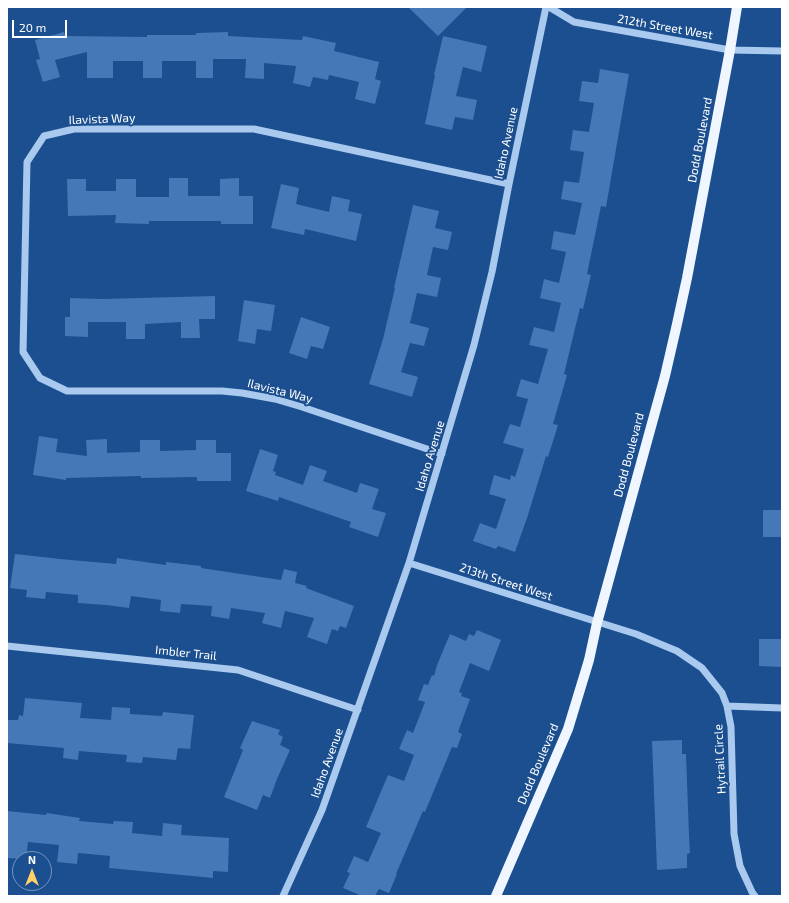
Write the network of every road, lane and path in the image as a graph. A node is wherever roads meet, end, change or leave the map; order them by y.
1 (548, 7) edge
2 (737, 7) edge
3 (730, 50) junction
4 (782, 51) edge
5 (509, 184) junction
6 (442, 454) junction
7 (409, 563) junction
8 (597, 622) junction
9 (7, 646) edge
10 (727, 706) junction
11 (782, 708) edge
12 (358, 710) junction
13 (283, 896) edge
14 (496, 896) edge
15 (755, 896) edge

1 - 3 street, 212th Street West
1 - 5 street, Idaho Avenue
2 - 3 main road, Dodd Boulevard
3 - 4 street, 212th Street West
3 - 8 main road, Dodd Boulevard
5 - 6 street, Idaho Avenue
5 - 6 street, Ilavista Way
6 - 7 street, Idaho Avenue
7 - 8 street, 213th Street West
7 - 12 street, Idaho Avenue
8 - 10 street, Hytrail Circle
8 - 14 main road, Dodd Boulevard
9 - 12 street, Imbler Trail
10 - 11 street
10 - 15 street, Hytrail Circle
12 - 13 street, Idaho Avenue

